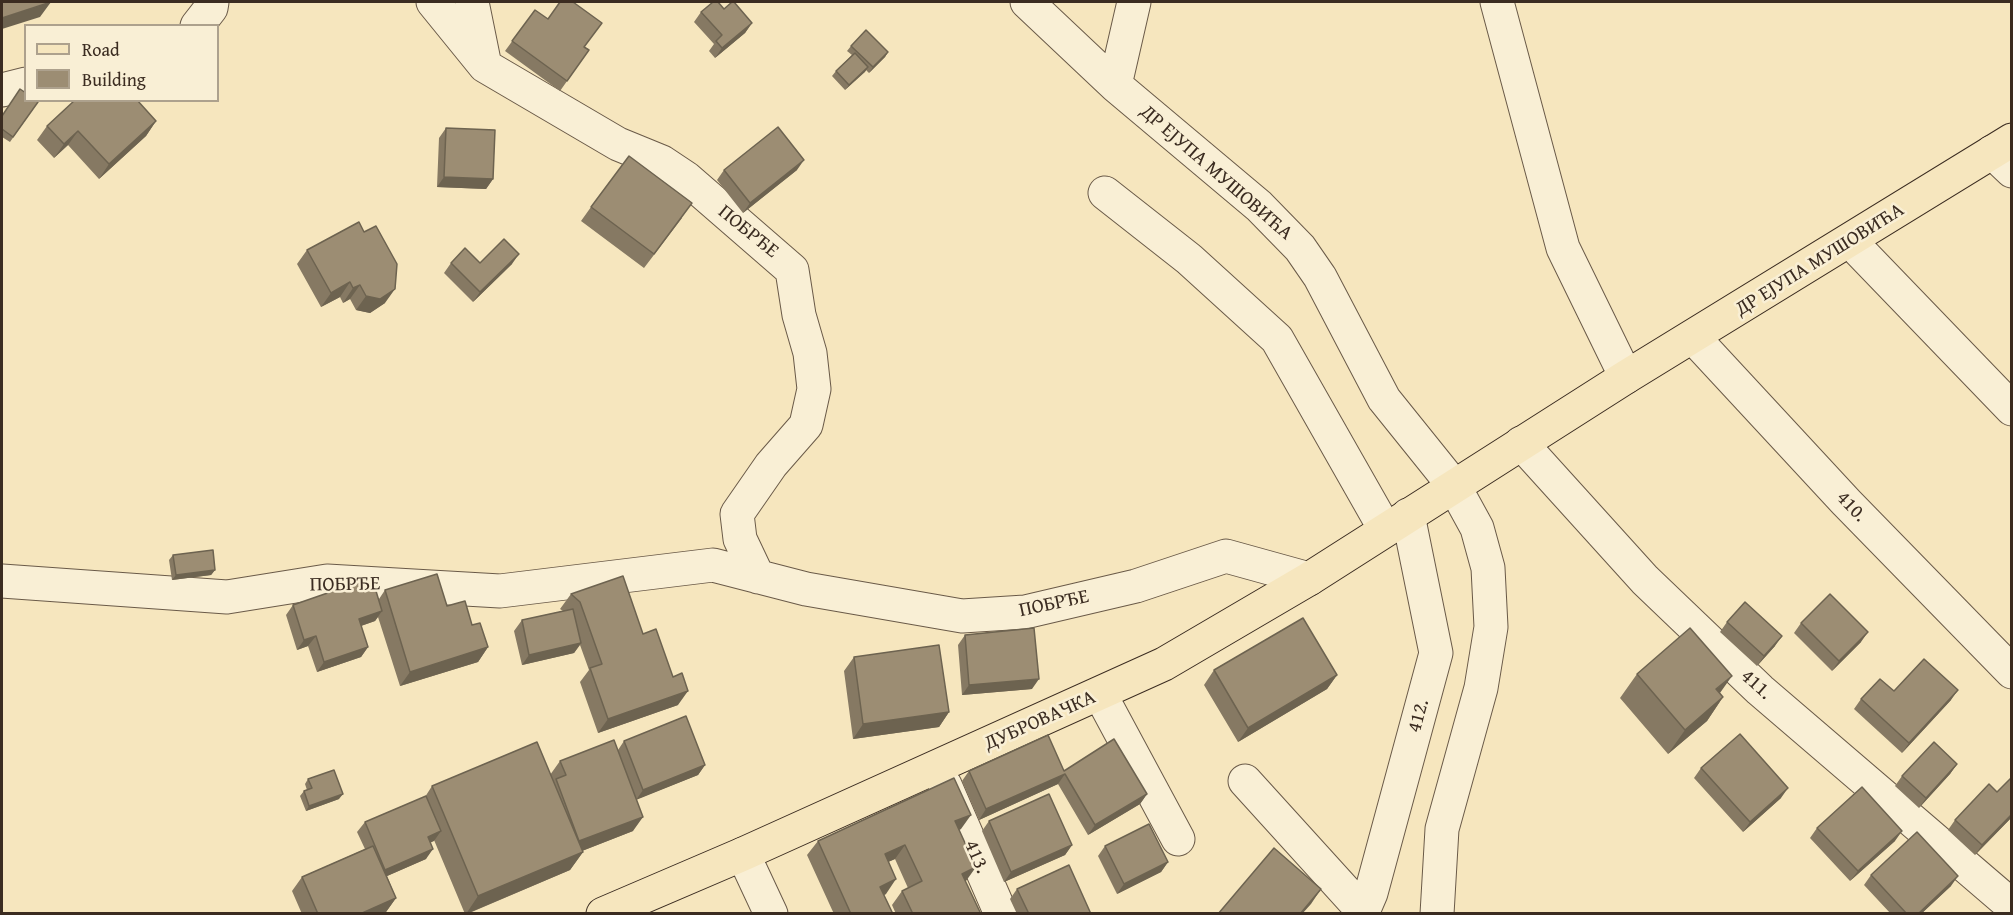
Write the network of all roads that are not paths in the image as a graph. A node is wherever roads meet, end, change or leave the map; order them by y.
1 (212, 2) edge
2 (432, 2) edge
3 (472, 2) edge
4 (1027, 2) edge
5 (1134, 2) edge
6 (1497, 2) edge
7 (199, 24) edge
8 (485, 66) junction
9 (24, 84) edge
10 (1115, 85) junction
11 (2, 90) edge
12 (2005, 154) edge
13 (1105, 193) dead end
14 (1850, 241) junction
15 (1694, 338) junction
16 (1626, 377) junction
17 (2012, 409) edge
18 (1521, 443) junction
19 (1454, 486) junction
20 (1396, 522) junction
21 (758, 577) junction
22 (1309, 579) junction
23 (2, 581) edge
24 (2012, 672) edge
25 (1100, 694) junction
26 (937, 766) junction
27 (1245, 781) dead end
28 (1178, 839) dead end
29 (743, 854) junction
30 (2012, 906) edge
31 (1363, 912) edge
32 (603, 914) edge
33 (771, 914) edge
34 (1001, 914) edge
35 (1437, 914) edge

1 - 7 street
2 - 8 street, ПОБРЂЕ
3 - 8 street
4 - 10 street, ДР ЕЈУПА МУШОВИЋА
5 - 10 street
6 - 16 street
8 - 21 street, ПОБРЂЕ
9 - 11 street
10 - 19 street, ДР ЕЈУПА МУШОВИЋА
12 - 14 main road, ДР ЕЈУПА МУШОВИЋА
13 - 20 street, 412.
14 - 15 main road, ДР ЕЈУПА МУШОВИЋА
14 - 17 street
15 - 16 main road, ДР ЕЈУПА МУШОВИЋА
15 - 24 street, 410.
16 - 18 main road, ДР ЕЈУПА МУШОВИЋА
18 - 19 main road, ДР ЕЈУПА МУШОВИЋА
18 - 30 street, 411.
19 - 20 main road, ДУБРОВАЧКА
19 - 35 street
20 - 22 main road, ДУБРОВАЧКА
20 - 31 street, 412.
21 - 22 street, ПОБРЂЕ
21 - 23 street, ПОБРЂЕ
22 - 25 main road, ДУБРОВАЧКА
25 - 26 main road, ДУБРОВАЧКА
25 - 28 street
26 - 29 main road, ДУБРОВАЧКА
26 - 34 street, 413.
27 - 31 street
29 - 32 main road, ДУБРОВАЧКА
29 - 33 street

